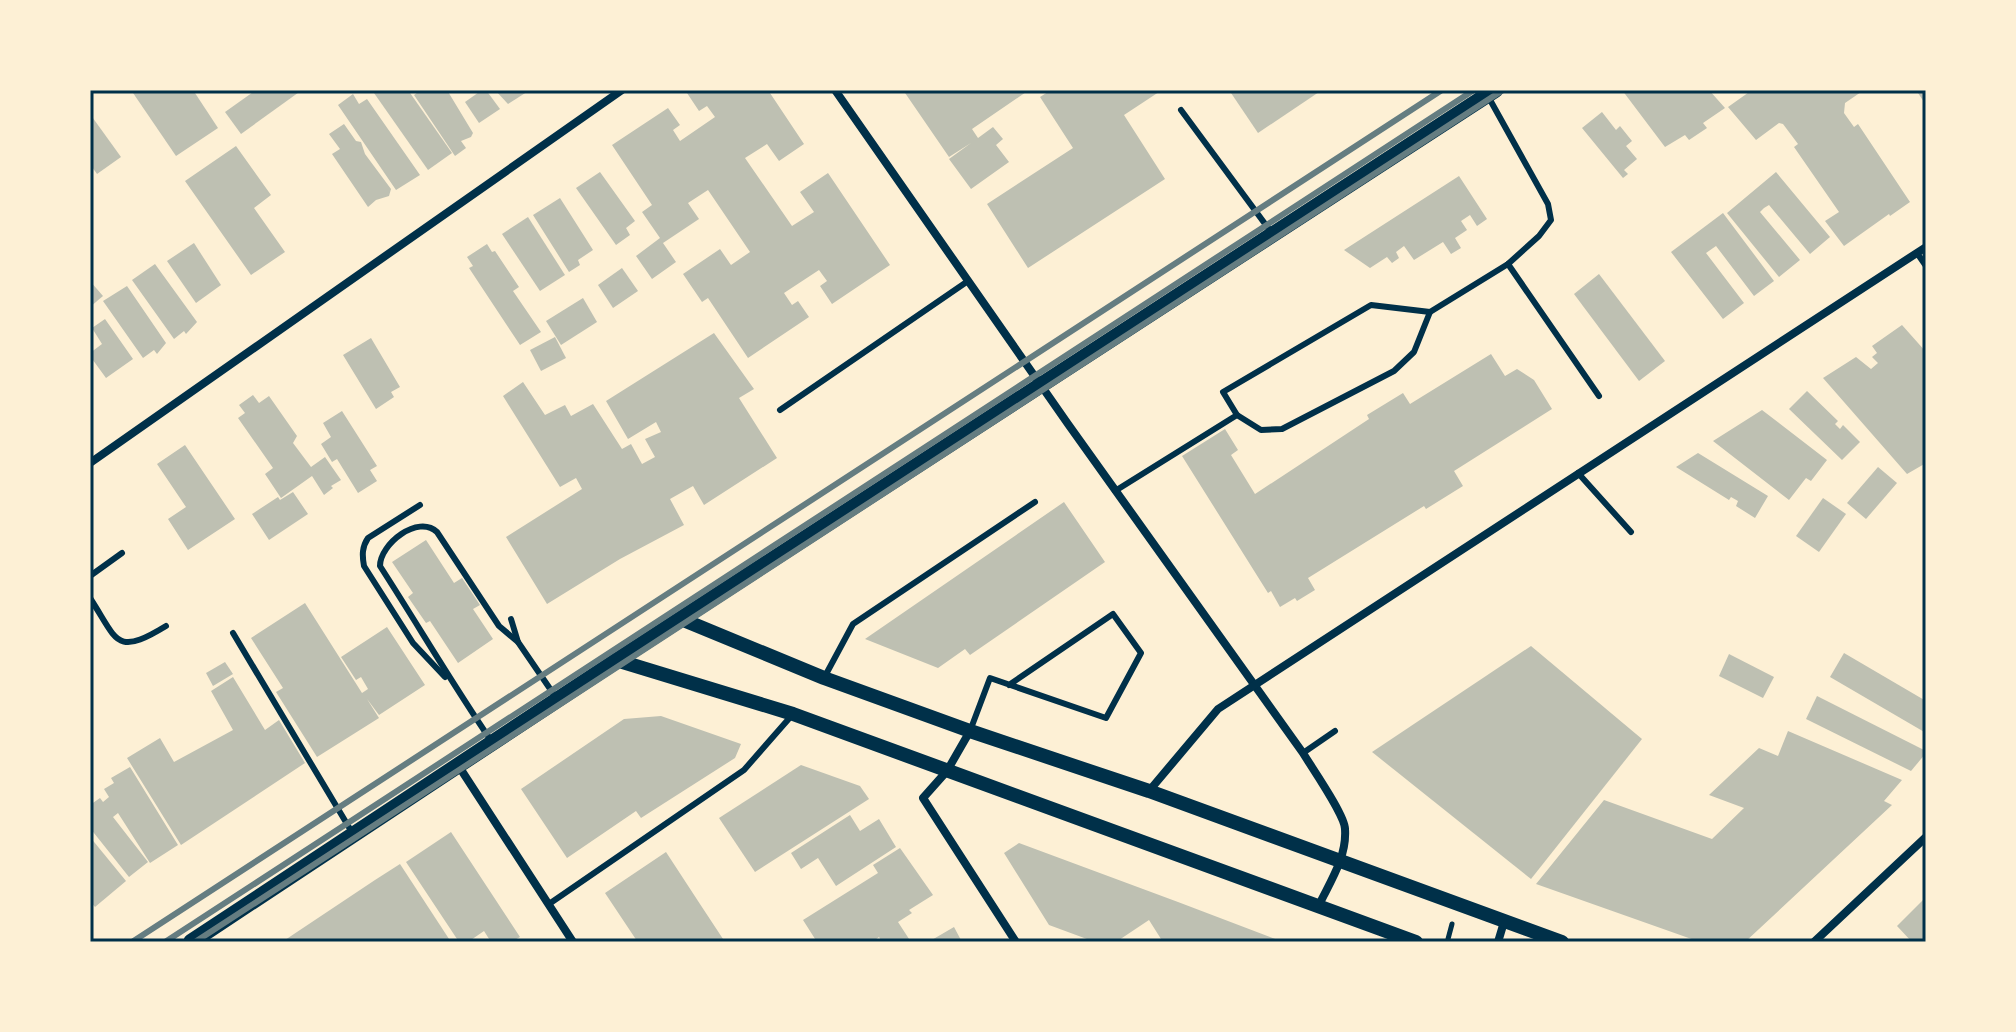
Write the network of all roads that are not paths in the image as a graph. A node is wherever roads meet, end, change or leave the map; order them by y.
1 (622, 90) edge
2 (835, 90) edge
3 (1491, 92) edge
4 (1181, 110) dead end
5 (1273, 235) junction
6 (1926, 247) edge
7 (1917, 253) junction
8 (1508, 264) junction
9 (1926, 266) edge
10 (968, 281) junction
11 (1430, 312) junction
12 (1041, 383) junction
13 (1599, 396) dead end
14 (780, 410) dead end
15 (1237, 415) junction
16 (90, 463) edge
17 (1578, 473) junction
18 (1115, 491) junction
19 (1035, 502) dead end
20 (420, 505) dead end
21 (1631, 532) dead end
22 (122, 553) dead end
23 (90, 576) edge
24 (90, 598) edge
25 (511, 619) dead end
26 (681, 619) junction
27 (166, 626) dead end
28 (233, 633) dead end
29 (518, 642) junction
30 (616, 660) junction
31 (824, 678) junction
32 (1253, 684) junction
33 (453, 685) junction
34 (1009, 685) junction
35 (557, 699) junction
36 (793, 714) junction
37 (970, 731) junction
38 (1335, 731) dead end
39 (492, 742) junction
40 (1303, 753) junction
41 (457, 765) junction
42 (947, 771) junction
43 (1149, 791) junction
44 (353, 834) junction
45 (1926, 837) edge
46 (1341, 861) junction
47 (549, 904) junction
48 (1319, 905) junction
49 (1504, 922) junction
50 (191, 942) edge
51 (573, 942) edge
52 (1016, 942) edge
53 (1416, 942) edge
54 (1498, 942) edge
55 (1562, 942) edge
56 (1814, 942) edge

1 - 16 street
2 - 10 street
3 - 5 main road
3 - 8 lane
4 - 5 lane
5 - 12 main road
6 - 7 street
7 - 9 lane
7 - 17 street
8 - 11 lane
8 - 13 lane
10 - 12 street
10 - 14 lane
11 - 15 lane
11 - 15 lane
12 - 18 street
12 - 26 main road
15 - 18 lane
17 - 21 lane
17 - 32 street
18 - 32 street
19 - 31 lane
20 - 33 lane
22 - 23 lane
24 - 27 lane
25 - 29 lane
26 - 30 main road
26 - 31 street
28 - 44 lane
29 - 33 lane
29 - 35 lane
30 - 35 main road
30 - 36 street
31 - 37 street
32 - 40 street
32 - 43 street
33 - 39 lane
34 - 34 lane
34 - 37 lane
35 - 39 main road
36 - 42 street
36 - 47 lane
37 - 42 street
37 - 43 street
38 - 40 lane
39 - 41 main road
40 - 46 street
41 - 44 main road
41 - 47 street
42 - 48 street
42 - 52 street
43 - 46 street
44 - 50 main road
45 - 56 street
46 - 48 street
46 - 49 street
47 - 51 street
48 - 53 street
49 - 54 street
49 - 55 street

